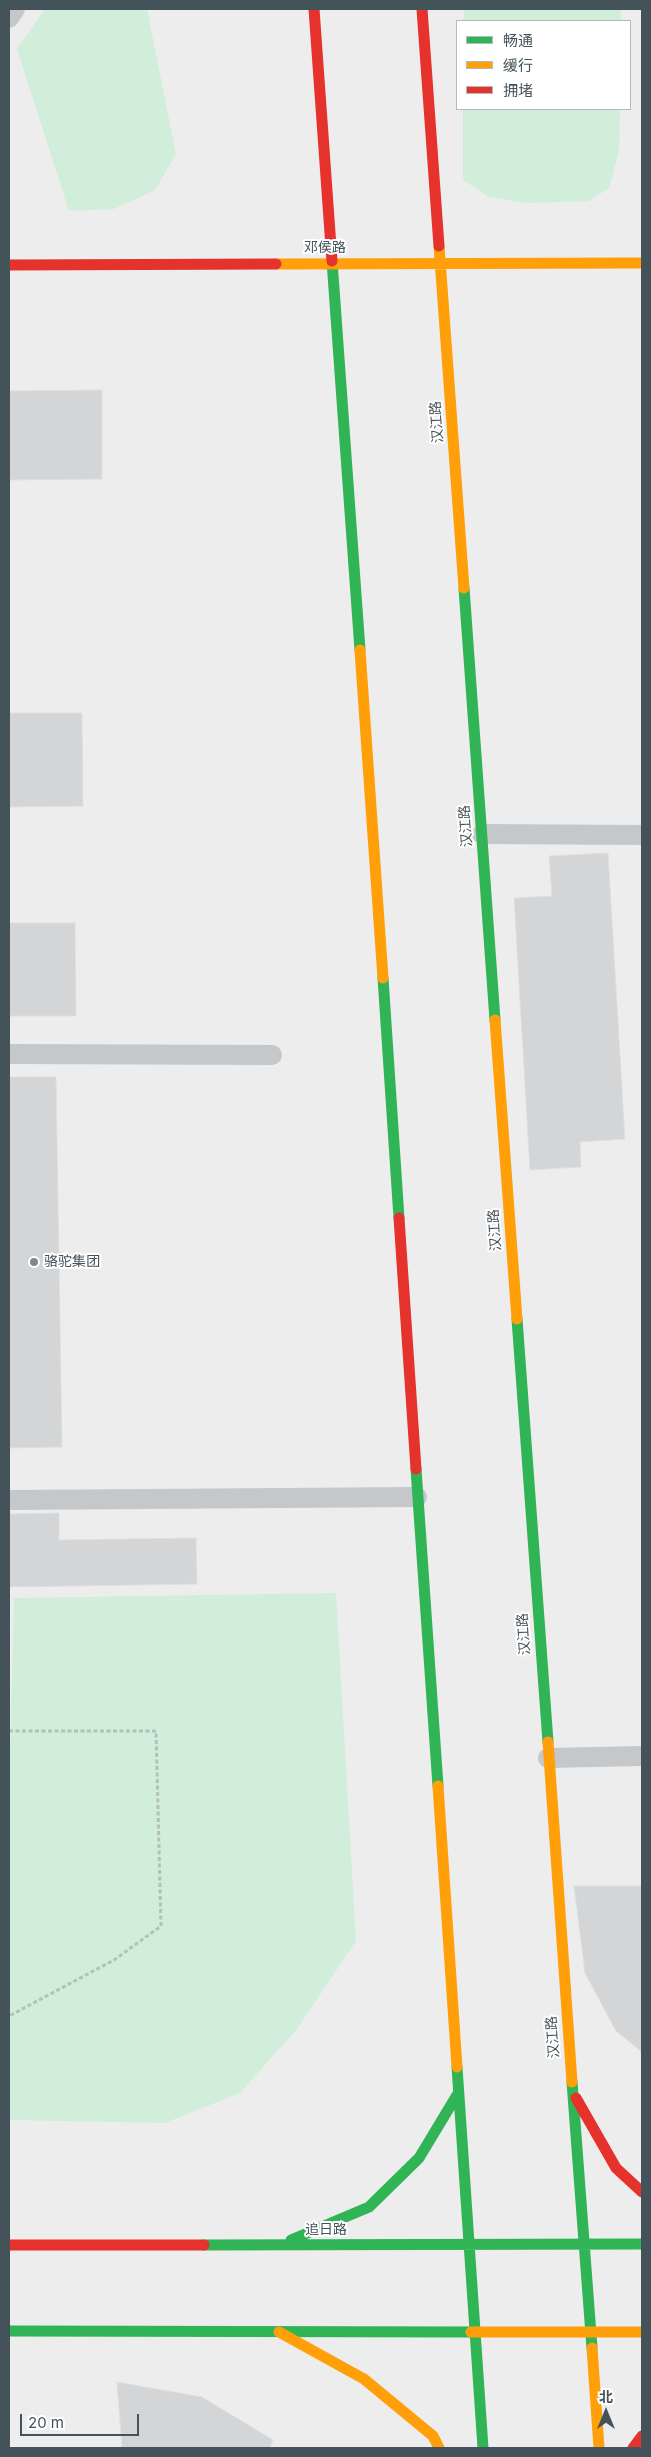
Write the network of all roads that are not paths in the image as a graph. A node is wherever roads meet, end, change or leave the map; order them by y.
1 (15, 9) edge
2 (314, 9) edge
3 (422, 9) edge
4 (9, 18) edge
5 (332, 263) junction
6 (441, 263) junction
7 (642, 263) edge
8 (9, 265) edge
9 (482, 834) junction
10 (642, 835) edge
11 (9, 1054) edge
12 (272, 1055) dead end
13 (416, 1497) junction
14 (9, 1500) edge
15 (642, 1756) edge
16 (548, 1758) junction
17 (572, 2092) junction
18 (457, 2095) junction
19 (642, 2192) edge
20 (642, 2244) edge
21 (583, 2245) junction
22 (9, 2246) edge
23 (278, 2246) junction
24 (467, 2246) junction
25 (9, 2331) edge
26 (278, 2331) junction
27 (474, 2331) junction
28 (590, 2331) junction
29 (642, 2332) edge
30 (642, 2436) edge
31 (439, 2448) edge
32 (483, 2448) edge
33 (598, 2448) edge
34 (633, 2448) edge

1 - 4 lane
2 - 5 main road
3 - 6 main road, 汉江路
5 - 6 main road, 邓侯路
5 - 8 main road, 邓侯路
5 - 13 main road
6 - 7 main road, 邓侯路
6 - 9 main road, 汉江路
9 - 10 lane
9 - 16 main road, 汉江路
11 - 12 lane
13 - 14 lane
13 - 18 main road
15 - 16 lane
16 - 17 main road, 汉江路
17 - 19 main road
17 - 21 main road, 汉江路
18 - 23 main road
18 - 24 main road
20 - 21 main road, 追日路
21 - 24 main road, 追日路
21 - 28 main road, 汉江路
22 - 23 main road, 追日路
23 - 24 main road, 追日路
24 - 27 main road
25 - 26 main road
26 - 27 main road
26 - 31 main road
27 - 28 main road
27 - 32 main road
28 - 29 main road
28 - 33 main road, 汉江路
30 - 34 main road

